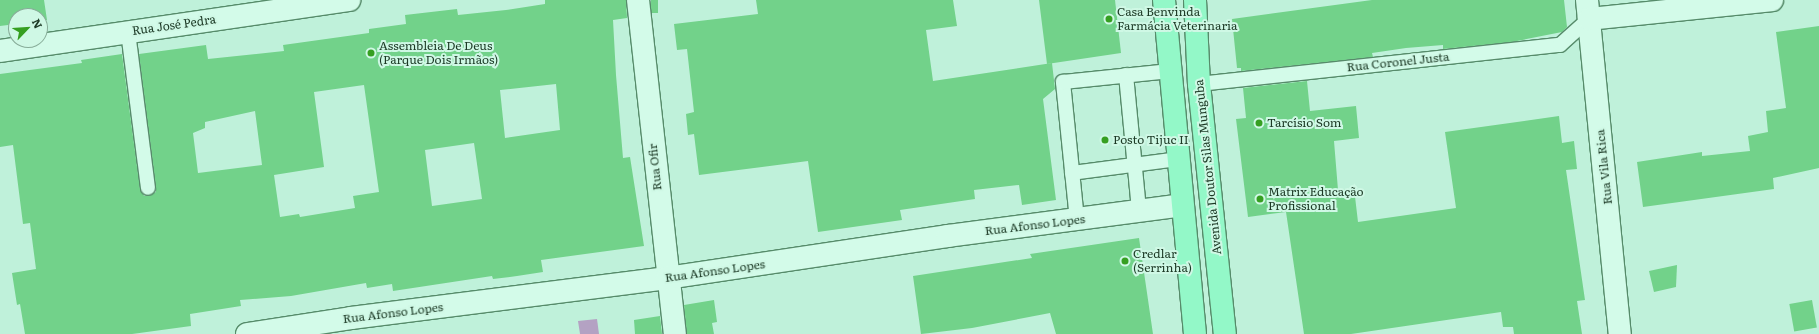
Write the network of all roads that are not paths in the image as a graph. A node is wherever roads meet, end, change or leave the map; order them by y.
1 (349, 0) edge
2 (638, 0) edge
3 (1164, 0) edge
4 (1195, 0) edge
5 (1772, 0) edge
6 (1588, 10) edge
7 (128, 32) junction
8 (0, 51) edge
9 (1170, 71) junction
10 (1126, 75) junction
11 (1199, 84) junction
12 (1178, 159) junction
13 (1135, 165) junction
14 (1072, 173) junction
15 (148, 188) dead end
16 (1182, 205) junction
17 (1139, 211) junction
18 (1077, 220) junction
19 (667, 278) junction
20 (247, 334) edge
21 (675, 334) edge
22 (1195, 334) edge
23 (1225, 334) edge
24 (1620, 334) edge

1 - 7 street, Rua José Pedra
2 - 19 street, Rua Ofir
3 - 9 main road
4 - 11 main road, Avenida Doutor Silas Munguba
5 - 6 street
6 - 11 lane, Rua Coronel Justa
6 - 24 street, Rua Vila Rica
7 - 8 street, Rua José Pedra
7 - 15 lane
9 - 10 lane
9 - 12 main road
10 - 13 lane
10 - 14 lane
11 - 23 main road, Avenida Doutor Silas Munguba
12 - 13 lane
12 - 16 main road
13 - 14 lane
13 - 17 lane
14 - 18 lane
16 - 17 street, Rua Afonso Lopes
16 - 22 main road
17 - 18 street, Rua Afonso Lopes
18 - 19 street, Rua Afonso Lopes
19 - 20 street, Rua Afonso Lopes
19 - 21 street, Rua Ofir

